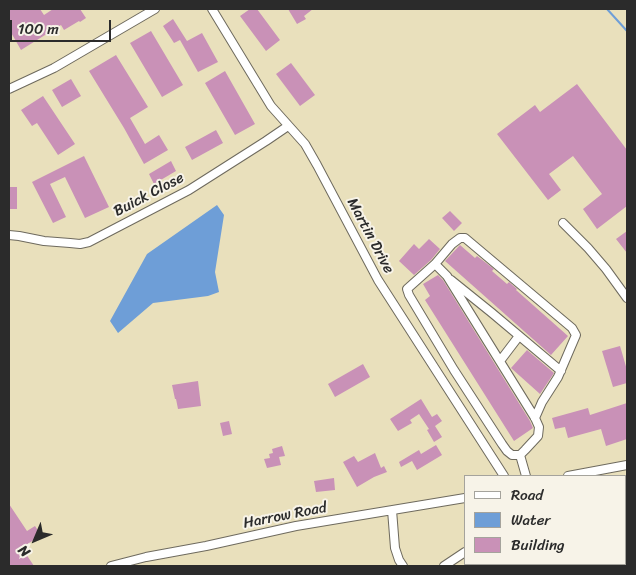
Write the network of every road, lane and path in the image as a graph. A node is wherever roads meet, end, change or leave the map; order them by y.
1 (155, 9) edge
2 (212, 9) edge
3 (9, 89) edge
4 (288, 126) junction
5 (563, 223) dead end
6 (9, 236) edge
7 (434, 264) junction
8 (447, 276) junction
9 (627, 298) edge
10 (519, 336) junction
11 (500, 361) junction
12 (561, 372) junction
13 (535, 418) junction
14 (520, 455) junction
15 (627, 465) edge
16 (503, 475) edge
17 (526, 475) edge
18 (573, 475) edge
19 (464, 500) edge
20 (392, 510) junction
21 (464, 553) edge
22 (111, 566) edge
23 (403, 566) edge
24 (444, 566) edge

1 - 3 street
2 - 4 street, Martin Drive
4 - 6 street, Buick Close
4 - 16 street, Martin Drive
5 - 9 street
7 - 8 street
7 - 12 street
7 - 14 street
8 - 10 street
8 - 11 street
10 - 11 street
10 - 12 street
11 - 13 street
12 - 13 street
13 - 14 street
14 - 17 street
15 - 18 street
19 - 20 street, Harrow Road
20 - 22 street, Harrow Road
20 - 23 street
21 - 24 street

